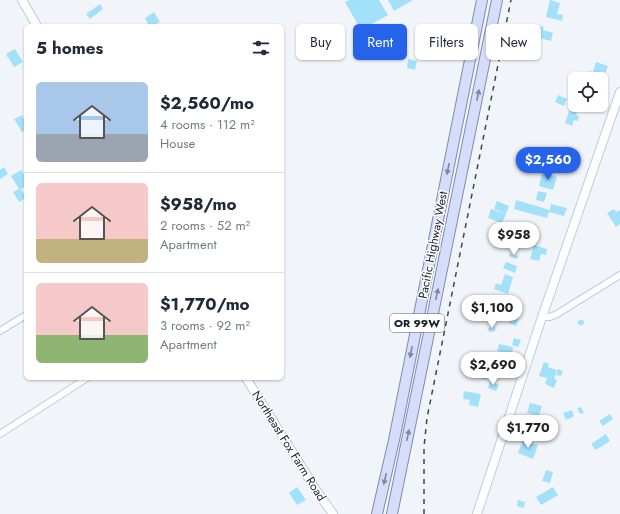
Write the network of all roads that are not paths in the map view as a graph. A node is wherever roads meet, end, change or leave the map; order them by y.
1 (22, 0) edge
2 (482, 0) edge
3 (497, 0) edge
4 (36, 24) edge
5 (620, 92) edge
6 (620, 275) edge
7 (24, 316) edge
8 (542, 317) junction
9 (0, 331) edge
10 (84, 380) edge
11 (247, 380) edge
12 (0, 434) edge
13 (333, 514) edge
14 (377, 514) edge
15 (392, 514) edge
16 (477, 514) edge

1 - 4 street
2 -> 14 main road, Pacific Highway West / OR 99W
15 -> 3 main road, Pacific Highway West / OR 99W
5 - 8 street
6 - 8 street
7 - 9 street
8 - 16 street
10 - 12 street
11 - 13 street, Northeast Fox Farm Road

